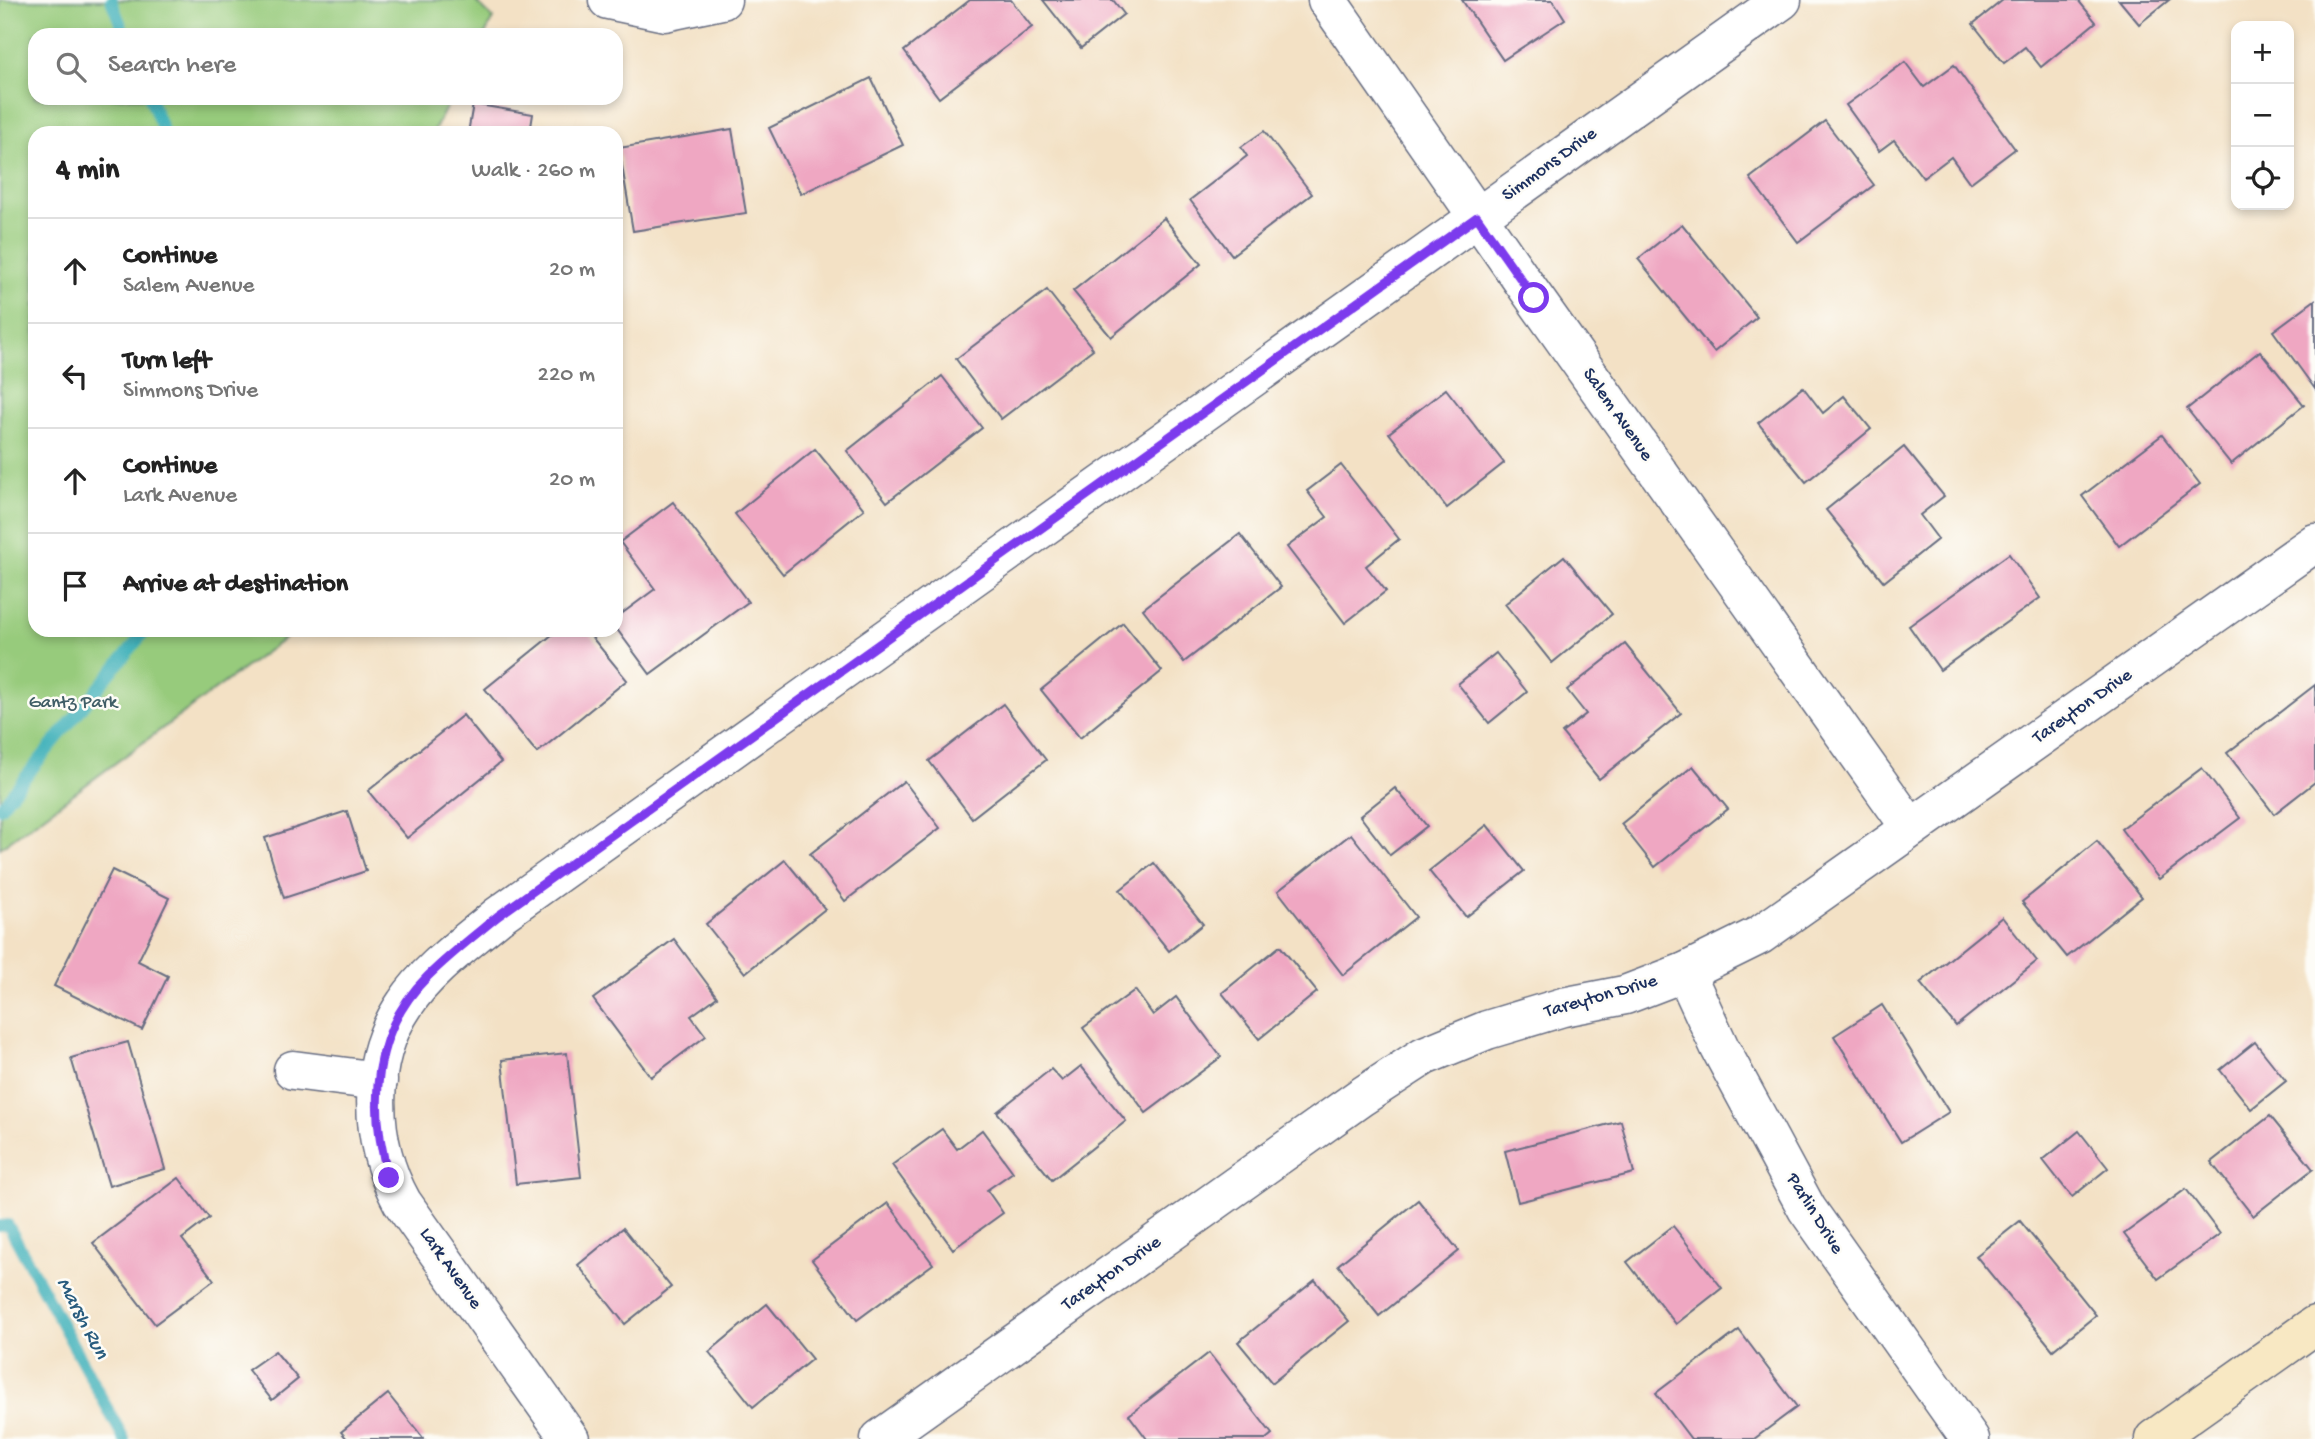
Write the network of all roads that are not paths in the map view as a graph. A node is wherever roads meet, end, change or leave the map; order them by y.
1 (608, 0) edge
2 (722, 0) edge
3 (1326, 0) edge
4 (1782, 0) edge
5 (1477, 217) junction
6 (2315, 543) edge
7 (1910, 827) junction
8 (1685, 972) junction
9 (293, 1070) dead end
10 (378, 1081) junction
11 (2315, 1325) edge
12 (570, 1439) edge
13 (880, 1439) edge
14 (1970, 1439) edge
15 (2154, 1439) edge

1 - 2 street
3 - 5 street, Salem Avenue
4 - 5 street, Simmons Drive
5 - 7 street, Salem Avenue
5 - 10 street, Simmons Drive
6 - 7 street, Tareyton Drive
7 - 8 street, Tareyton Drive
8 - 13 street, Tareyton Drive
8 - 14 street, Parlin Drive
9 - 10 street
10 - 12 street, Lark Avenue
11 - 15 street

